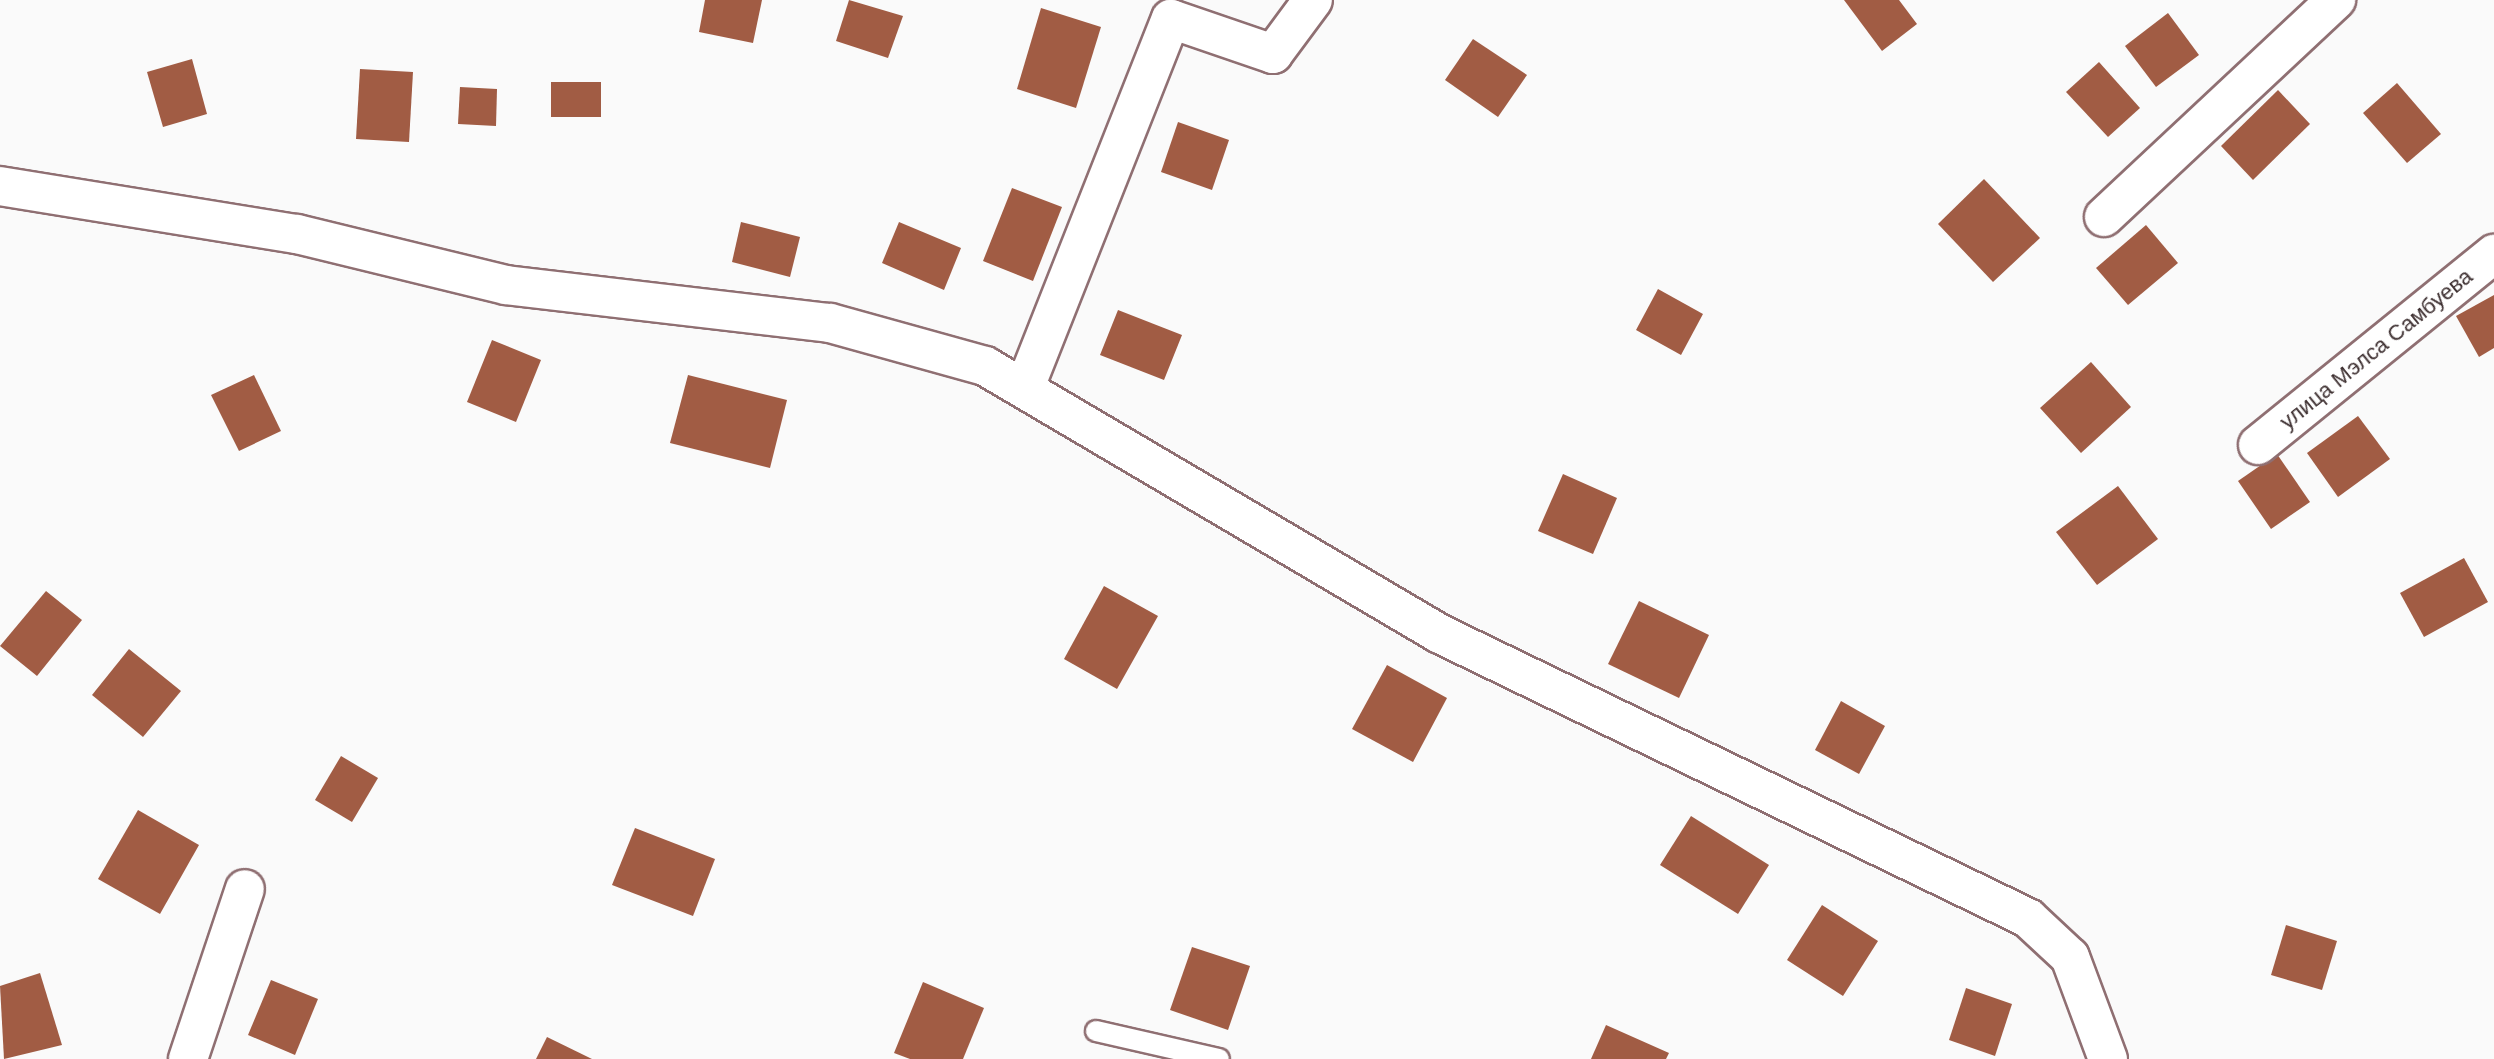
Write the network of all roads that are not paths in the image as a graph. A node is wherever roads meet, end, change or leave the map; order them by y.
1 (1313, 0) edge
2 (2336, 0) edge
3 (0, 186) edge
4 (2104, 217) dead end
5 (2494, 254) edge
6 (1025, 387) junction
7 (2258, 445) dead end
8 (245, 889) dead end
9 (1096, 1031) dead end
10 (188, 1059) edge
11 (1219, 1059) edge
12 (2108, 1059) edge

1 - 6 street
2 - 4 street
3 - 6 street
5 - 7 street, улица Мэлса Самбуева
6 - 12 street
8 - 10 street
9 - 11 lane

